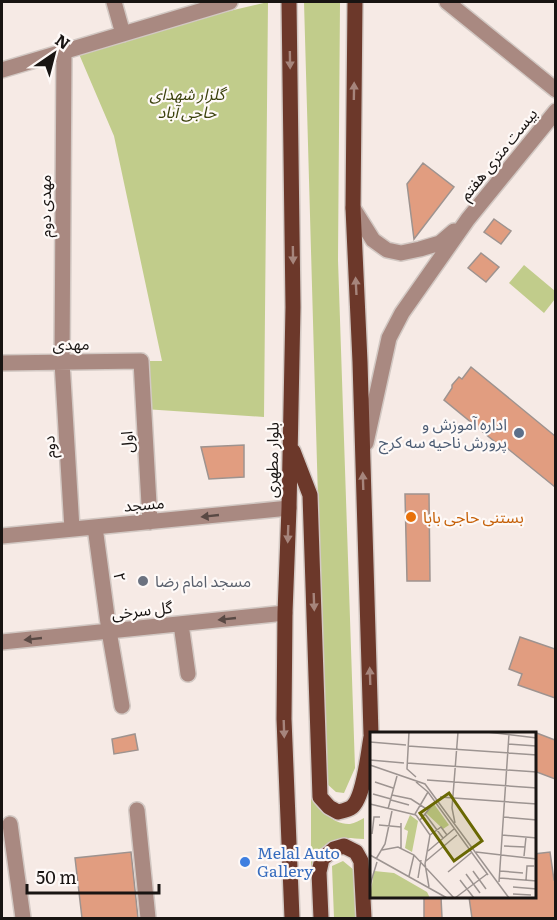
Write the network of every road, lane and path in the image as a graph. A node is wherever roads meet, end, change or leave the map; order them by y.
1 (114, 2) edge
2 (230, 2) edge
3 (289, 2) edge
4 (355, 2) edge
5 (447, 2) edge
6 (123, 34) junction
7 (64, 51) junction
8 (2, 70) edge
9 (555, 90) edge
10 (555, 111) edge
11 (353, 208) junction
12 (468, 219) junction
13 (141, 361) joint
14 (62, 362) junction
15 (2, 363) edge
16 (290, 442) junction
17 (363, 457) junction
18 (289, 508) junction
19 (150, 522) junction
20 (95, 527) junction
21 (72, 529) junction
22 (2, 536) edge
23 (285, 613) junction
24 (181, 624) junction
25 (109, 632) junction
26 (2, 642) edge
27 (188, 674) dead end
28 (122, 706) dead end
29 (371, 732) edge
30 (370, 742) edge
31 (137, 810) dead end
32 (9, 824) dead end
33 (371, 899) edge
34 (23, 918) edge
35 (148, 918) edge
36 (292, 918) edge
37 (321, 918) edge
38 (364, 918) edge
39 (371, 918) edge

1 - 6 street
2 - 6 street
3 -> 16 main road, بلوار مطهری
11 -> 4 main road
5 - 9 street
6 - 7 street
7 - 8 street
7 - 14 street, مهدی دوم
10 - 12 street, بیست متری هفتم
11 - 12 street
17 -> 11 main road
12 - 17 street
13 - 14 street, مهدی
13 - 19 street, اول
14 - 15 street, مهدی
14 - 21 street, دوم
16 - 18 main road, بلوار مطهری
16 -> 30 main road
29 -> 17 main road
18 -> 19 street, مسجد
18 -> 23 main road, بلوار مطهری
19 - 20 street, مسجد
20 - 21 street, مسجد
20 - 25 street, ۲
21 - 22 street, مسجد
23 -> 24 street, گل سرخی
23 -> 36 main road, بلوار مطهری
24 - 25 street, گل سرخی
24 - 27 street
25 -> 26 street, گل سرخی
25 - 28 street, ۲
31 - 35 street
32 - 34 street
33 - 39 main road
37 - 38 main road

